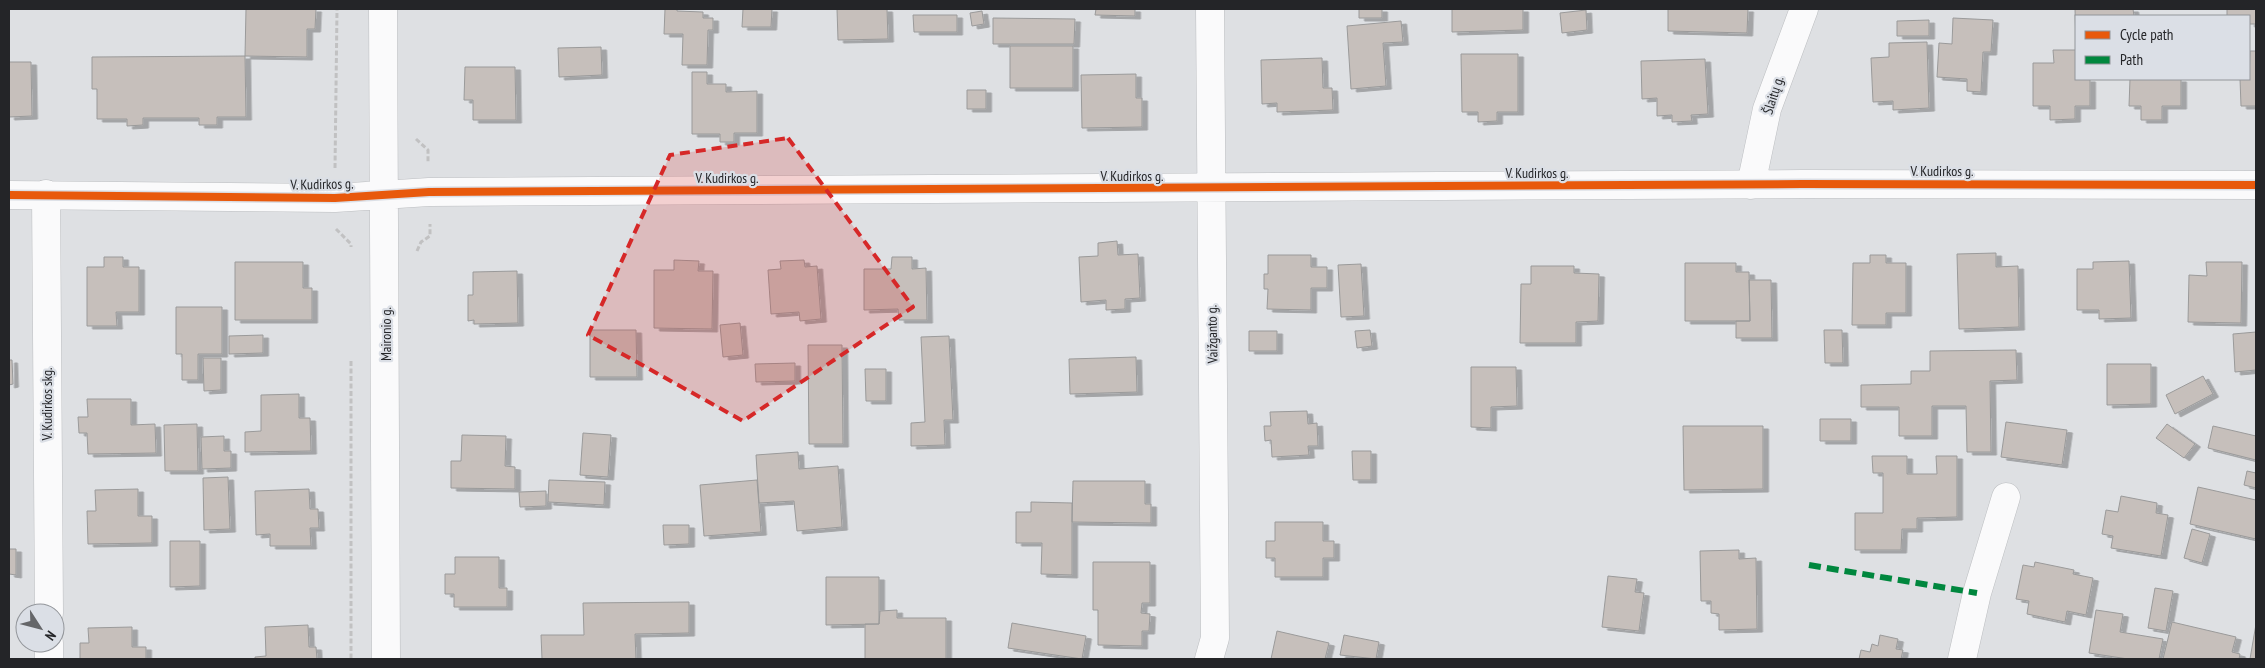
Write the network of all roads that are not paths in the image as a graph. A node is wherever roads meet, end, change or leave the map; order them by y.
1 (383, 9) edge
2 (1210, 9) edge
3 (1804, 9) edge
4 (1751, 185) junction
5 (2256, 185) edge
6 (1210, 187) junction
7 (46, 194) junction
8 (9, 195) edge
9 (384, 195) junction
10 (2006, 497) dead end
11 (48, 603) edge
12 (386, 659) edge
13 (1209, 659) edge
14 (1962, 659) edge

1 - 9 street, Maironio g.
2 - 6 street, Vaižganto g.
3 - 4 street, Šlaitų g.
4 - 5 street, V. Kudirkos g.
4 - 6 street, V. Kudirkos g.
6 - 9 street, V. Kudirkos g.
6 - 13 street, Vaižganto g.
7 - 8 street, V. Kudirkos g.
7 - 9 street, V. Kudirkos g.
7 - 11 street, V. Kudirkos skg.
9 - 12 street, Maironio g.
10 - 14 street

